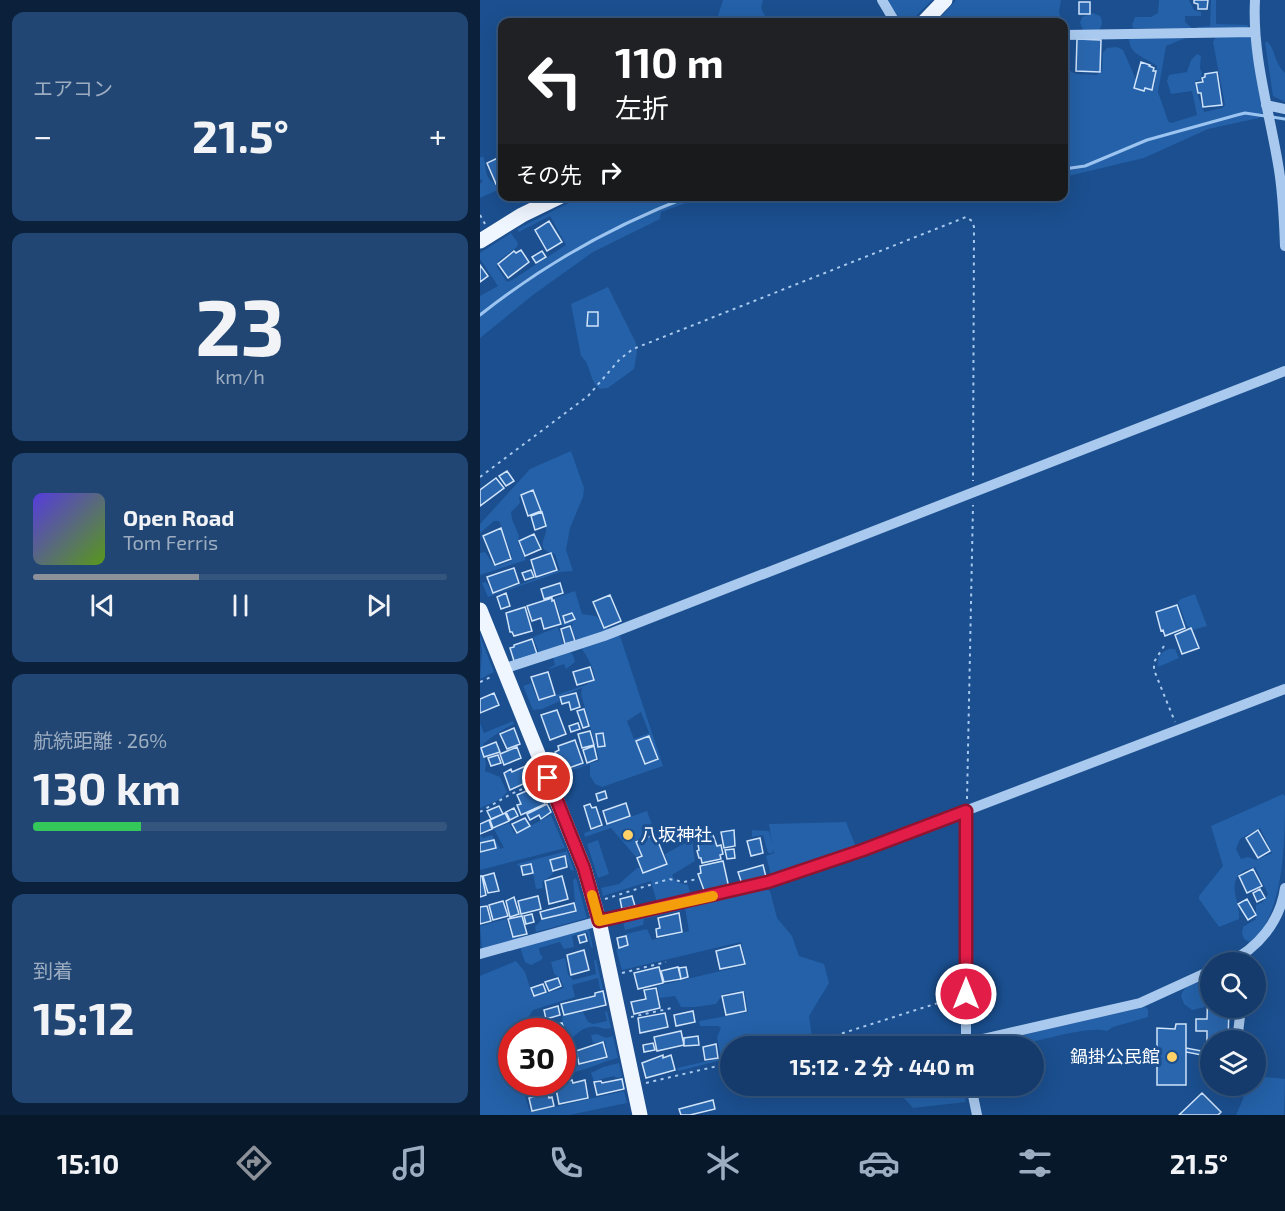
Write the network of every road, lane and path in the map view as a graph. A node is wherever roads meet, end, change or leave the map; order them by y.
1 (882, 0) edge
2 (945, 0) edge
3 (1255, 0) edge
4 (893, 18) edge
5 (928, 18) edge
6 (1255, 32) junction
7 (1068, 35) edge
8 (1266, 105) junction
9 (1285, 109) edge
10 (551, 201) edge
11 (480, 241) edge
12 (1285, 246) edge
13 (1285, 370) edge
14 (480, 477) edge
15 (973, 493) junction
16 (480, 610) edge
17 (1164, 646) dead end
18 (503, 669) junction
19 (1285, 689) edge
20 (1178, 730) junction
21 (548, 778) junction
22 (966, 811) junction
23 (480, 812) edge
24 (697, 879) dead end
25 (1285, 888) edge
26 (601, 900) dead end
27 (599, 921) junction
28 (1249, 952) edge
29 (480, 954) edge
30 (666, 962) dead end
31 (611, 975) junction
32 (1200, 976) edge
33 (966, 994) junction
34 (672, 1008) dead end
35 (621, 1019) junction
36 (834, 1036) edge
37 (966, 1036) edge
38 (1003, 1036) edge
39 (720, 1065) edge
40 (634, 1086) junction
41 (973, 1096) edge
42 (640, 1115) edge
43 (978, 1115) edge

1 - 4 street
2 - 5 main road
3 - 6 street
6 - 7 street
6 - 8 street
8 - 9 street
8 - 12 street
10 - 11 main road
13 - 15 street
14 - 15 path
15 - 18 street
15 - 22 path
16 - 18 main road
17 - 20 path
18 - 21 main road
19 - 20 street
20 - 22 street
21 - 23 path
21 - 27 main road
22 - 27 street
22 - 33 street
24 - 26 path
25 - 28 street
27 - 29 street
27 - 31 main road
30 - 31 path
31 - 35 main road
32 - 38 street
33 - 36 path
33 - 37 street
34 - 35 path
35 - 40 main road
39 - 40 path
40 - 42 main road
41 - 43 street

